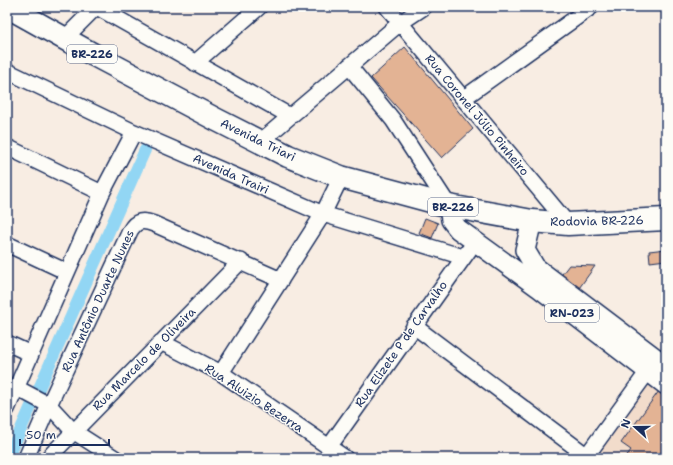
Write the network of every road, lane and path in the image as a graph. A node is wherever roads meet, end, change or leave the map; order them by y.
1 (8, 7) edge
2 (96, 7) edge
3 (259, 7) edge
4 (387, 7) edge
5 (424, 7) edge
6 (591, 7) edge
7 (400, 23) junction
8 (65, 38) junction
9 (195, 63) junction
10 (349, 66) junction
11 (7, 72) edge
12 (464, 98) junction
13 (290, 116) junction
14 (134, 132) junction
15 (260, 142) junction
16 (7, 147) edge
17 (341, 177) junction
18 (102, 193) junction
19 (449, 206) junction
20 (323, 214) junction
21 (666, 219) edge
22 (532, 221) junction
23 (568, 224) junction
24 (476, 242) junction
25 (7, 244) edge
26 (463, 257) junction
27 (241, 261) junction
28 (67, 272) junction
29 (281, 280) junction
30 (414, 326) junction
31 (161, 342) junction
32 (7, 343) edge
33 (31, 354) junction
34 (657, 366) edge
35 (221, 373) junction
36 (666, 385) edge
37 (34, 397) junction
38 (7, 409) edge
39 (73, 431) junction
40 (329, 447) junction
41 (586, 457) edge
42 (26, 458) edge
43 (48, 458) edge
44 (115, 458) edge
45 (345, 458) edge

1 - 8 highway, BR-226
2 - 8 street
2 - 9 street
3 - 9 street
4 - 7 street, Rua Coronel Júlio Pinheiro
5 - 7 street
6 - 12 street
7 - 10 street
7 - 12 street, Rua Coronel Júlio Pinheiro
8 - 15 highway, Avenida Triari / BR-226
9 - 13 street
10 - 13 street
10 - 19 street
11 - 14 street, Avenida Trairi
12 - 23 street, Rua Coronel Júlio Pinheiro
13 - 15 street
14 - 18 street, Rua Antônio Duarte Nunes
14 - 20 street, Avenida Trairi
15 - 17 highway, Avenida Triari / BR-226
16 - 18 street
17 - 19 highway, Rodovia BR-226 / BR-226
17 - 20 street
18 - 28 street, Rua Antônio Duarte Nunes
19 - 22 highway, Rodovia BR-226 / BR-226
19 - 24 main road
20 - 26 street, Avenida Trairi
20 - 29 street
21 - 23 highway, Rodovia BR-226 / BR-226
22 - 23 highway, Rodovia BR-226 / BR-226
22 - 34 main road, RN-023
24 - 26 street, Rua Elizete P de Carvalho
24 - 34 main road, RN-023
25 - 28 street
26 - 30 street, Rua Elizete P de Carvalho
27 - 29 street, Rua Antônio Duarte Nunes
27 - 31 street, Rua Marcelo de Oliveira
27 - 37 street, Rua Antônio Duarte Nunes
28 - 33 street, Rua Antônio Duarte Nunes
29 - 35 street
30 - 40 street, Rua Elizete P de Carvalho
30 - 41 street
31 - 35 street, Rua Aluizio Bezerra
31 - 39 street, Rua Marcelo de Oliveira
32 - 33 street
33 - 37 street, Rua Antônio Duarte Nunes
34 - 36 main road, RN-023
34 - 41 street
35 - 40 street, Rua Aluizio Bezerra
37 - 38 street, Rua Antônio Duarte Nunes
37 - 39 street
37 - 42 street, Rua Antônio Duarte Nunes
39 - 43 street, Rua Marcelo de Oliveira
39 - 44 street
40 - 45 street, Rua Aluizio Bezerra

